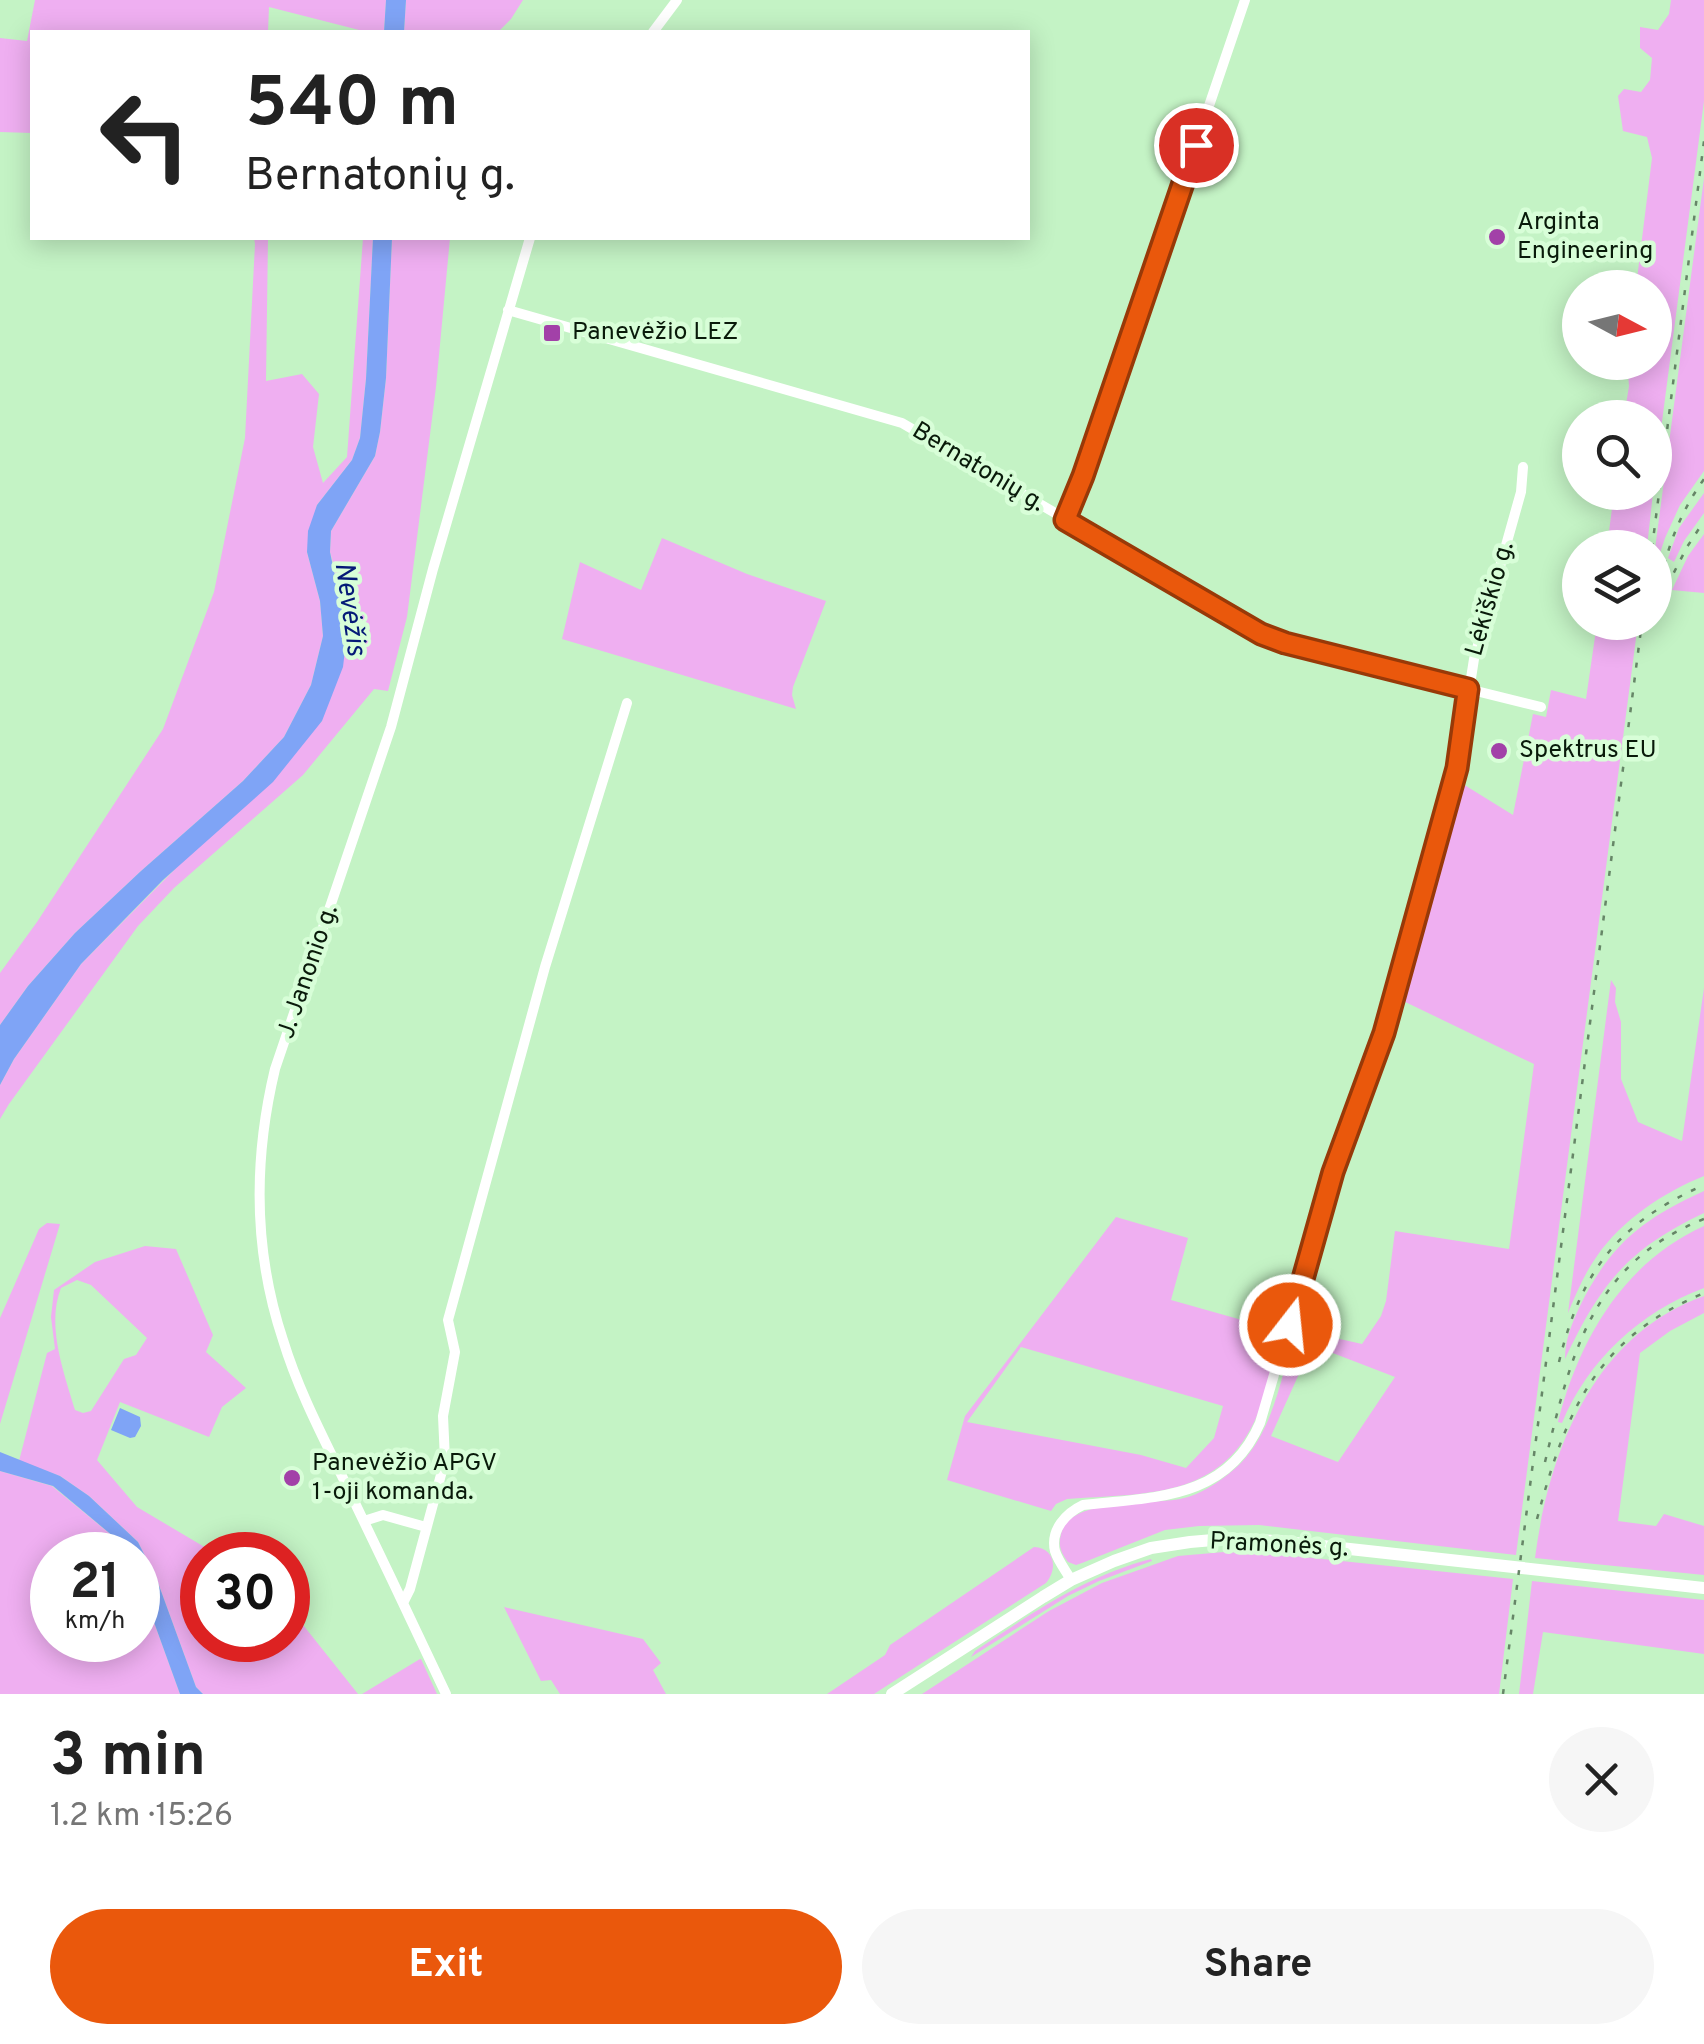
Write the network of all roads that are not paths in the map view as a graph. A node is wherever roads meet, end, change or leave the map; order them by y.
1 (1245, 0) edge
2 (660, 1) edge
3 (674, 4) edge
4 (655, 30) edge
5 (529, 240) edge
6 (508, 310) junction
7 (1523, 467) dead end
8 (1065, 520) junction
9 (1468, 689) junction
10 (627, 702) dead end
11 (1541, 707) dead end
12 (364, 1521) junction
13 (426, 1527) junction
14 (1071, 1580) junction
15 (1704, 1588) edge
16 (403, 1603) junction
17 (446, 1694) edge
18 (892, 1694) edge

1 - 8 street
2 - 3 street
3 - 4 street
5 - 6 street, J. Janonio g.
6 - 8 street, Bernatonių g.
6 - 12 street, J. Janonio g.
7 - 9 street, Lėkiškio g.
8 - 9 street, Bernatonių g.
9 - 11 street, Bernatonių g.
9 - 14 street, Lėkiškio g.
10 - 13 street
12 - 13 street
12 - 16 street, J. Janonio g.
13 - 16 street
14 - 15 main road, Pramonės g.
14 - 18 main road, Pramonės g.
16 - 17 street, J. Janonio g.

